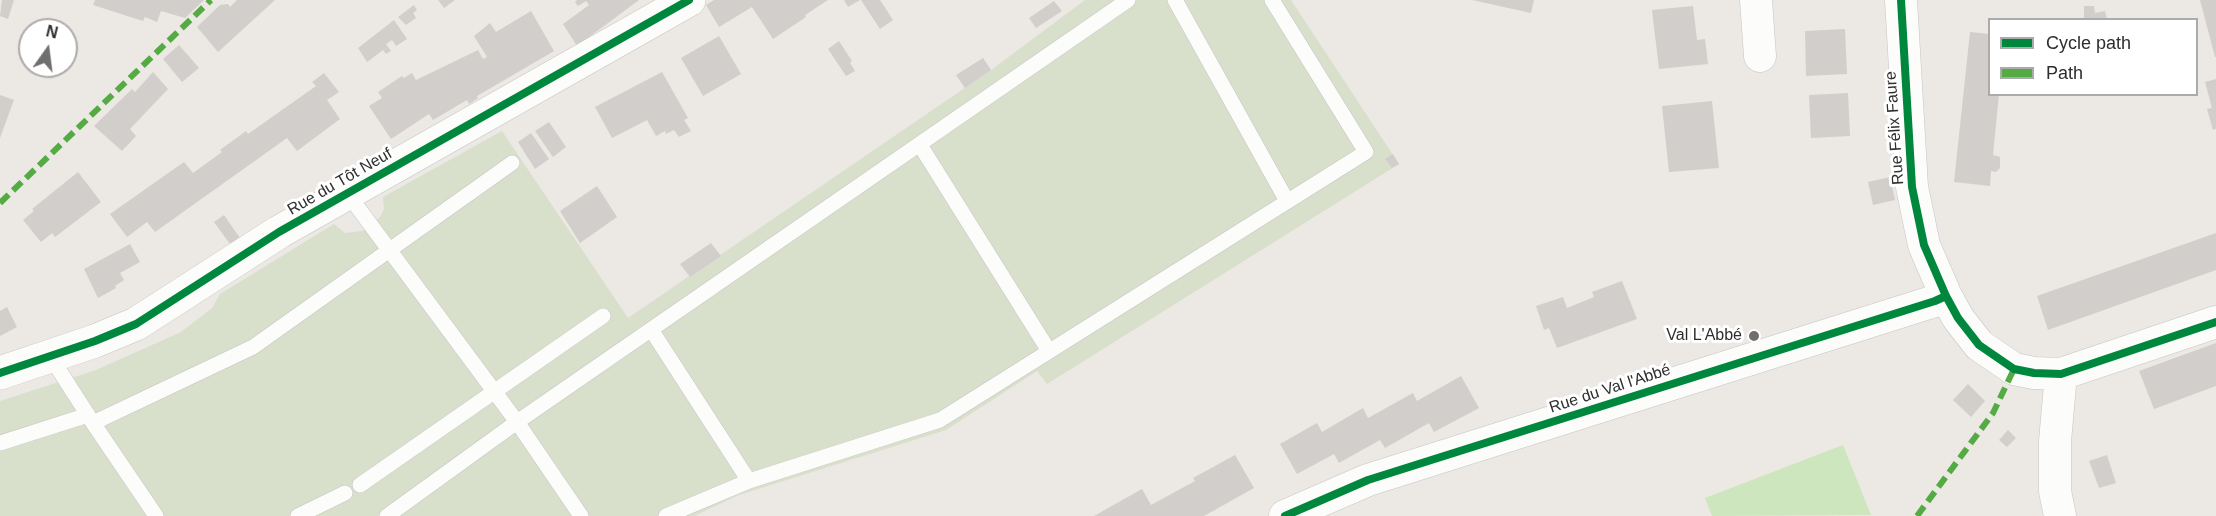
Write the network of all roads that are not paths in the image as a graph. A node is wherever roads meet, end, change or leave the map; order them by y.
1 (689, 0) edge
2 (1128, 0) edge
3 (1175, 0) edge
4 (1272, 0) edge
5 (1756, 0) edge
6 (1901, 0) edge
7 (1760, 56) dead end
8 (920, 145) junction
9 (512, 163) dead end
10 (347, 194) junction
11 (1287, 201) junction
12 (389, 250) junction
13 (1946, 296) junction
14 (603, 316) dead end
15 (2216, 322) edge
16 (652, 331) junction
17 (1049, 351) junction
18 (50, 356) junction
19 (0, 373) edge
20 (2061, 374) junction
21 (494, 392) junction
22 (91, 419) junction
23 (517, 422) junction
24 (0, 443) edge
25 (749, 481) junction
26 (360, 485) dead end
27 (345, 493) dead end
28 (156, 516) edge
29 (298, 516) edge
30 (387, 516) edge
31 (581, 516) edge
32 (666, 516) edge
33 (1285, 516) edge
34 (2060, 516) edge

1 - 10 street, Rue du Tôt Neuf
2 - 8 lane
3 - 11 lane
4 - 11 lane
5 - 7 street
6 - 13 street, Rue Félix Faure
8 - 16 lane
8 - 17 lane
9 - 12 lane
10 - 12 lane
10 - 18 street, Rue du Tôt Neuf
11 - 17 lane
12 - 21 lane
12 - 22 lane
13 - 20 street, Rue Félix Faure
13 - 33 street, Rue du Val l'Abbé
14 - 21 lane
15 - 20 street, Rue Félix Faure
16 - 23 lane
16 - 25 lane
17 - 25 lane
18 - 19 street, Rue du Tôt Neuf
18 - 22 lane
20 - 34 street
21 - 23 lane
21 - 26 lane
22 - 24 lane
22 - 28 lane
23 - 30 lane
23 - 31 lane
25 - 32 lane
27 - 29 lane

